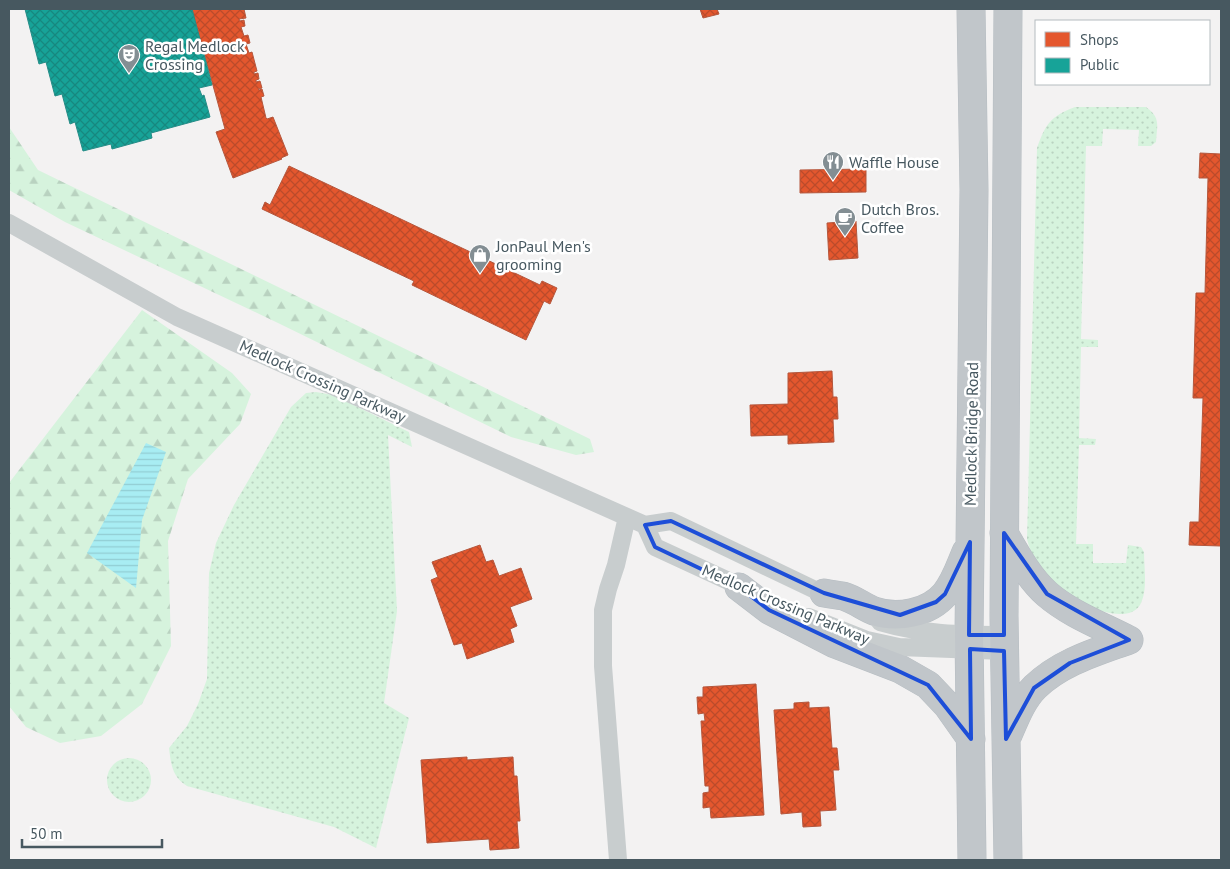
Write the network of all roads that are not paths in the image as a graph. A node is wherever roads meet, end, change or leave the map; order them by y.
1 (971, 9) edge
2 (1008, 9) edge
3 (9, 223) edge
4 (627, 518) junction
5 (645, 525) junction
6 (1004, 533) junction
7 (970, 542) junction
8 (739, 586) junction
9 (824, 593) junction
10 (970, 642) junction
11 (1004, 643) junction
12 (1006, 739) junction
13 (971, 740) junction
14 (618, 860) edge
15 (972, 860) edge
16 (1008, 860) edge

1 - 7 highway, Medlock Bridge Road
2 - 6 highway, Medlock Bridge Road
3 - 4 street, Medlock Crossing Parkway
4 - 5 street, Medlock Crossing Parkway
4 - 14 street
5 - 8 street, Medlock Crossing Parkway
5 - 9 street, Medlock Crossing Parkway
6 - 11 highway, Medlock Bridge Road
6 - 12 highway
7 - 9 highway
7 - 10 highway, Medlock Bridge Road
8 - 10 street, Medlock Crossing Parkway
8 - 13 highway
9 - 10 street, Medlock Crossing Parkway
10 - 11 street, Medlock Crossing Parkway
10 - 13 highway, Medlock Bridge Road
11 - 12 highway, Medlock Bridge Road
12 - 16 highway, Medlock Bridge Road
13 - 15 highway, Medlock Bridge Road

